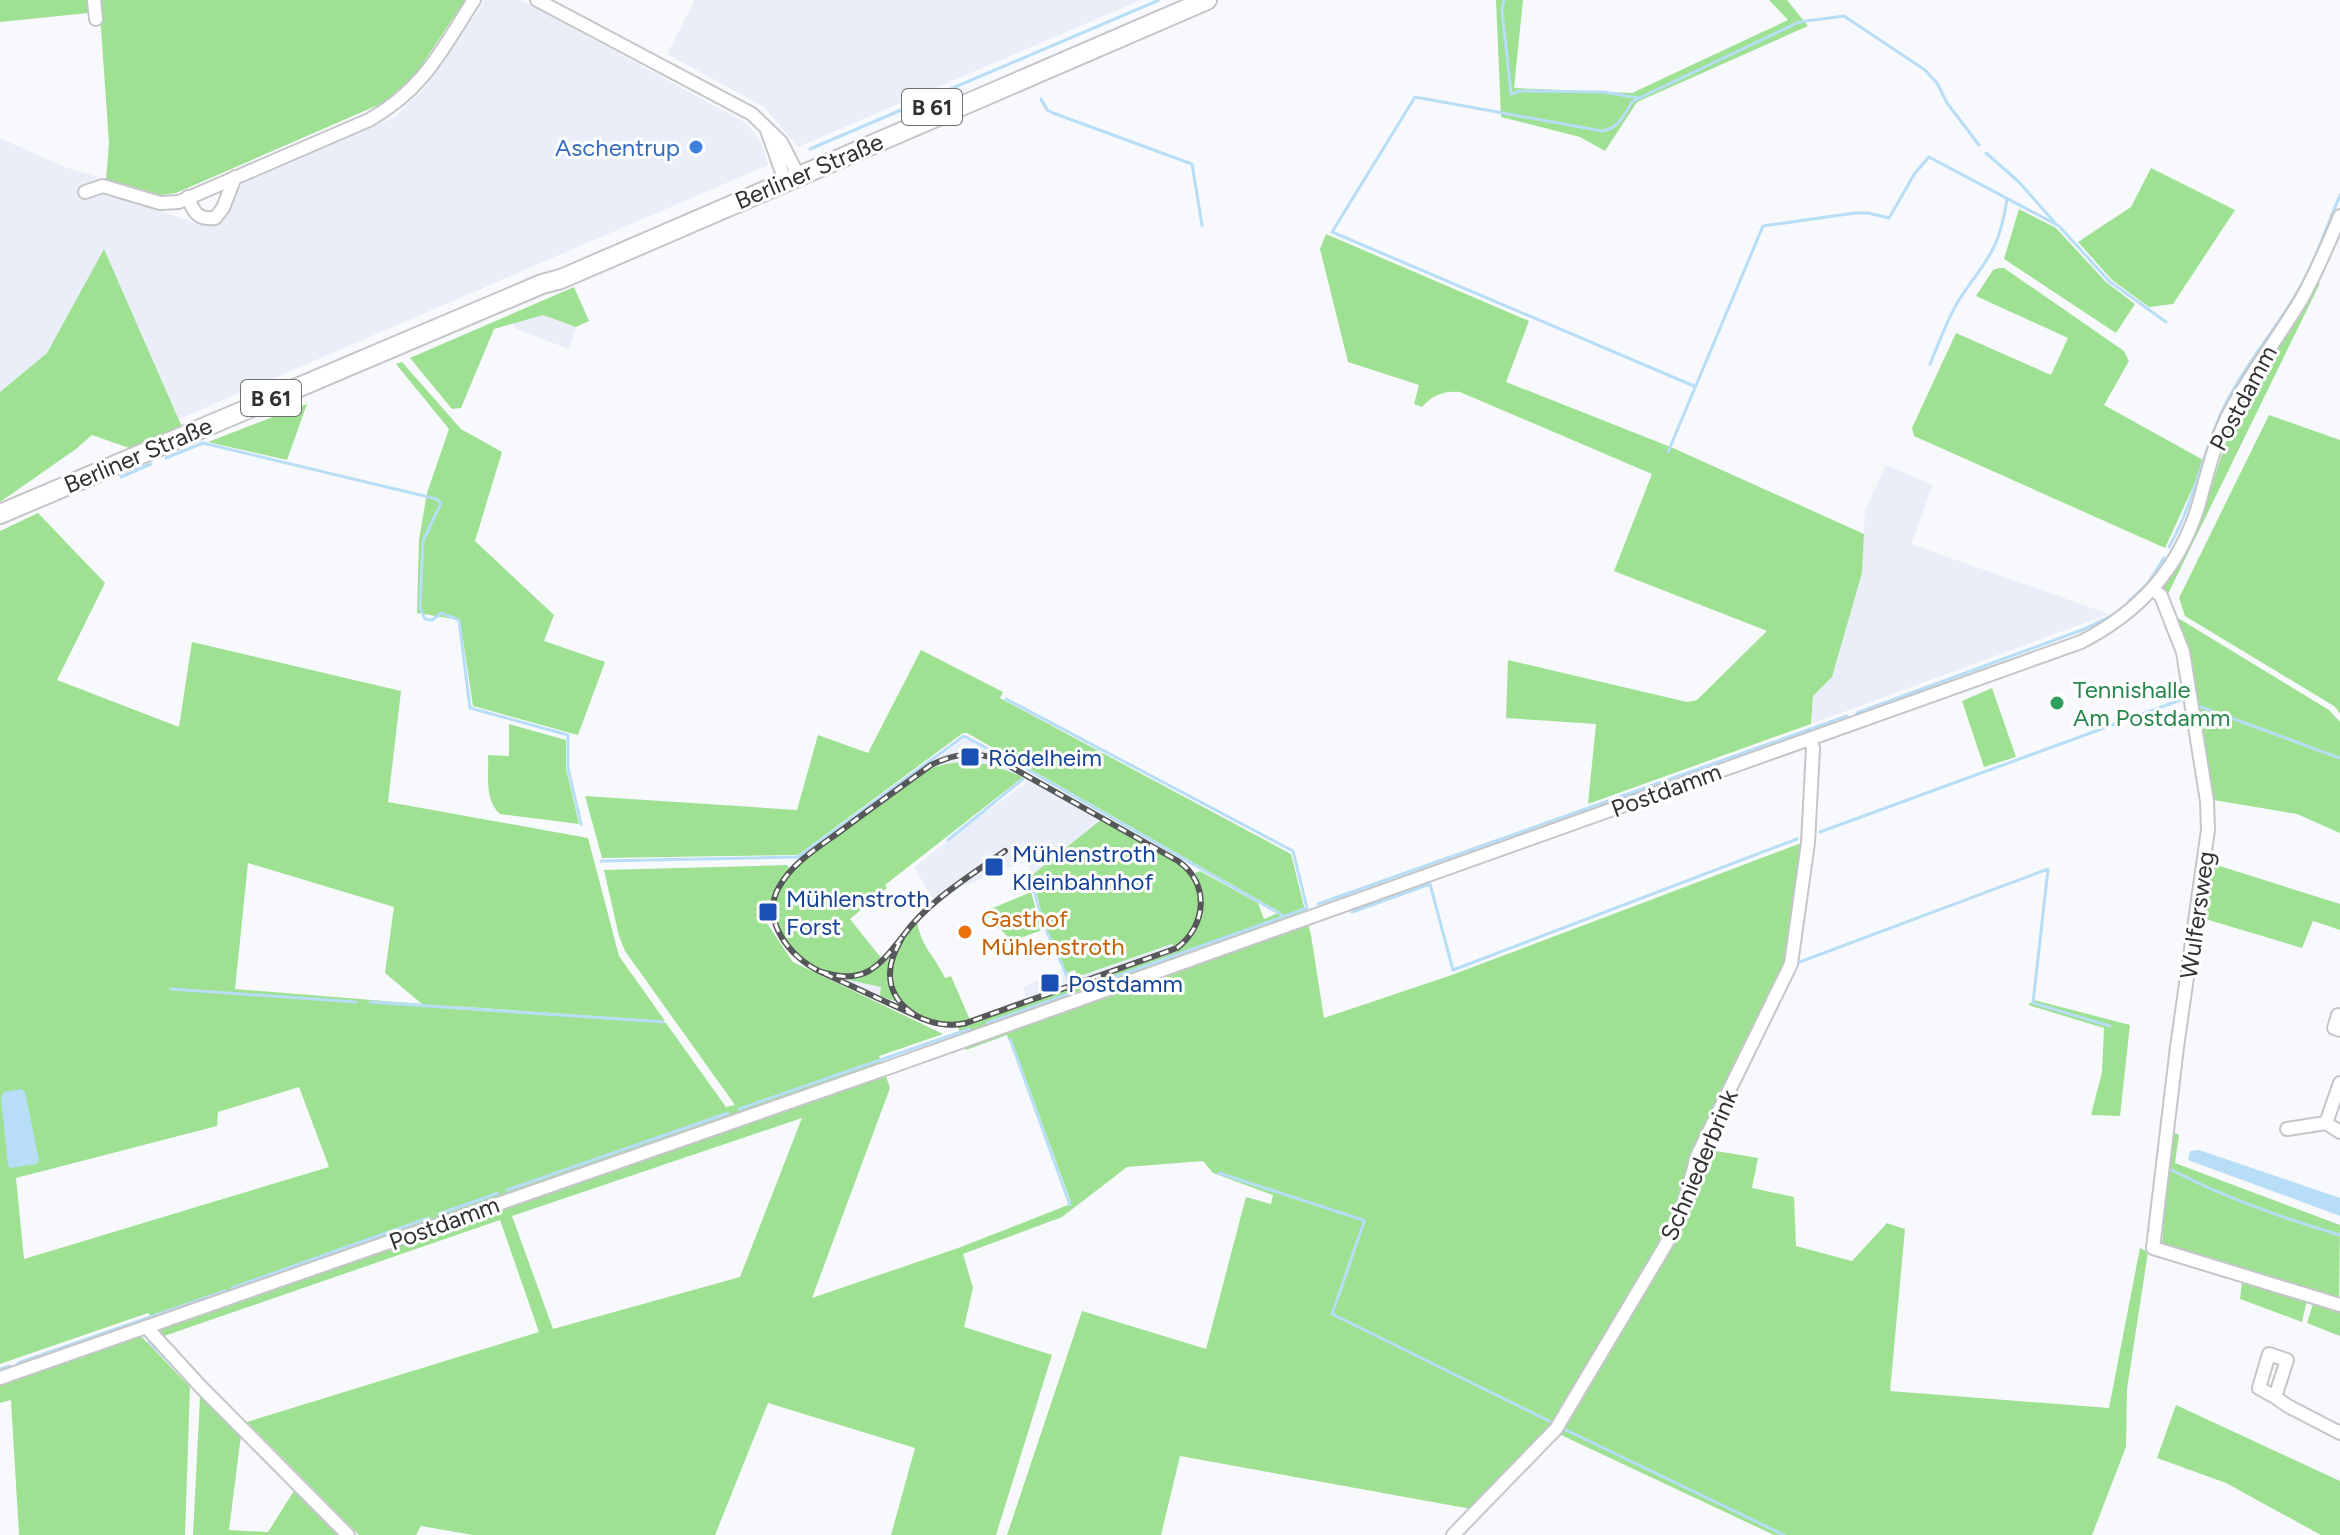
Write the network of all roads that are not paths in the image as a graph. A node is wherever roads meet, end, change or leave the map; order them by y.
1 (94, 0) edge
2 (474, 0) edge
3 (537, 0) edge
4 (1186, 0) edge
5 (1207, 0) edge
6 (96, 19) dead end
7 (789, 174) junction
8 (235, 177) junction
9 (85, 192) dead end
10 (188, 197) junction
11 (2340, 216) edge
12 (0, 514) edge
13 (2154, 590) junction
14 (1810, 739) junction
15 (2340, 1016) edge
16 (2340, 1030) edge
17 (2340, 1083) edge
18 (2326, 1123) junction
19 (2287, 1129) dead end
20 (2340, 1132) edge
21 (2340, 1305) edge
22 (147, 1328) junction
23 (0, 1378) edge
24 (2275, 1397) dead end
25 (2340, 1433) edge
26 (348, 1535) edge
27 (1453, 1535) edge

1 - 6 street
2 - 8 street
3 - 7 street
4 - 7 main road, Berliner Straße / B 61
5 - 7 main road, Berliner Straße / B 61
7 - 12 main road, Berliner Straße / B 61
8 - 10 street
8 - 10 street
9 - 10 street
11 - 13 street, Postdamm
13 - 14 street, Postdamm
13 - 21 street, Wulfersweg
14 - 22 street, Postdamm
14 - 27 street, Schniederbrink
15 - 16 street
17 - 18 street
18 - 19 street
18 - 20 street
22 - 23 street, Postdamm
22 - 26 street
24 - 25 street

